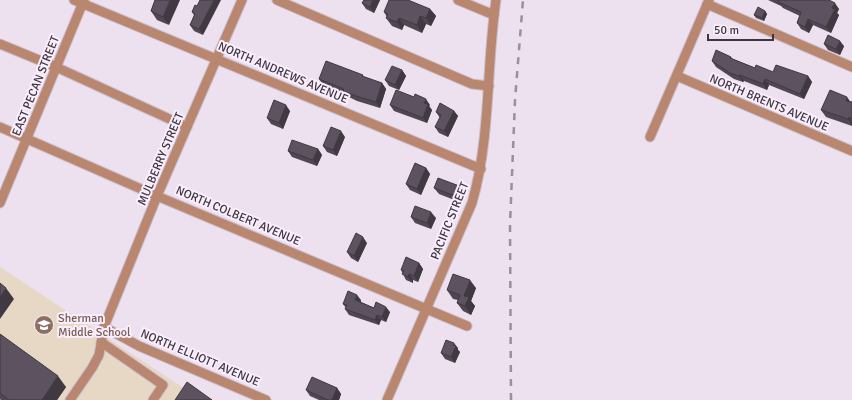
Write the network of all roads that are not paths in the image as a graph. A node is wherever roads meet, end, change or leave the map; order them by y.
1 (242, 0) edge
2 (277, 0) edge
3 (458, 0) edge
4 (496, 0) edge
5 (80, 1) edge
6 (708, 2) edge
7 (494, 16) junction
8 (0, 44) edge
9 (217, 58) junction
10 (56, 67) junction
11 (852, 67) edge
12 (677, 76) junction
13 (489, 86) junction
14 (0, 127) edge
15 (187, 128) junction
16 (650, 137) dead end
17 (27, 139) junction
18 (852, 151) edge
19 (481, 170) junction
20 (157, 196) junction
21 (0, 203) edge
22 (426, 308) junction
23 (467, 326) dead end
24 (104, 327) junction
25 (101, 342) junction
26 (70, 400) edge
27 (153, 400) edge
28 (266, 400) edge
29 (387, 400) edge

1 - 9 street, MULBERRY STREET
2 - 13 street
3 - 7 street
4 - 7 street, PACIFIC STREET
5 - 9 street, NORTH ANDREWS AVENUE
5 - 10 street, EAST PECAN STREET
6 - 11 street
6 - 12 street
7 - 13 street, PACIFIC STREET
8 - 10 street
9 - 15 street, MULBERRY STREET
9 - 19 street, NORTH ANDREWS AVENUE
10 - 15 street
10 - 17 street, EAST PECAN STREET
12 - 16 street
12 - 18 street, NORTH BRENTS AVENUE
13 - 19 street, PACIFIC STREET
14 - 17 street, NORTH COLBERT AVENUE
15 - 20 street, MULBERRY STREET
17 - 20 street, NORTH COLBERT AVENUE
17 - 21 street, EAST PECAN STREET
19 - 22 street, PACIFIC STREET
20 - 22 street, NORTH COLBERT AVENUE
20 - 24 street, MULBERRY STREET
22 - 23 street, NORTH COLBERT AVENUE
22 - 29 street, PACIFIC STREET
24 - 25 street, MULBERRY STREET
24 - 28 street, NORTH ELLIOTT AVENUE
25 - 26 street, MULBERRY STREET
25 - 27 street

